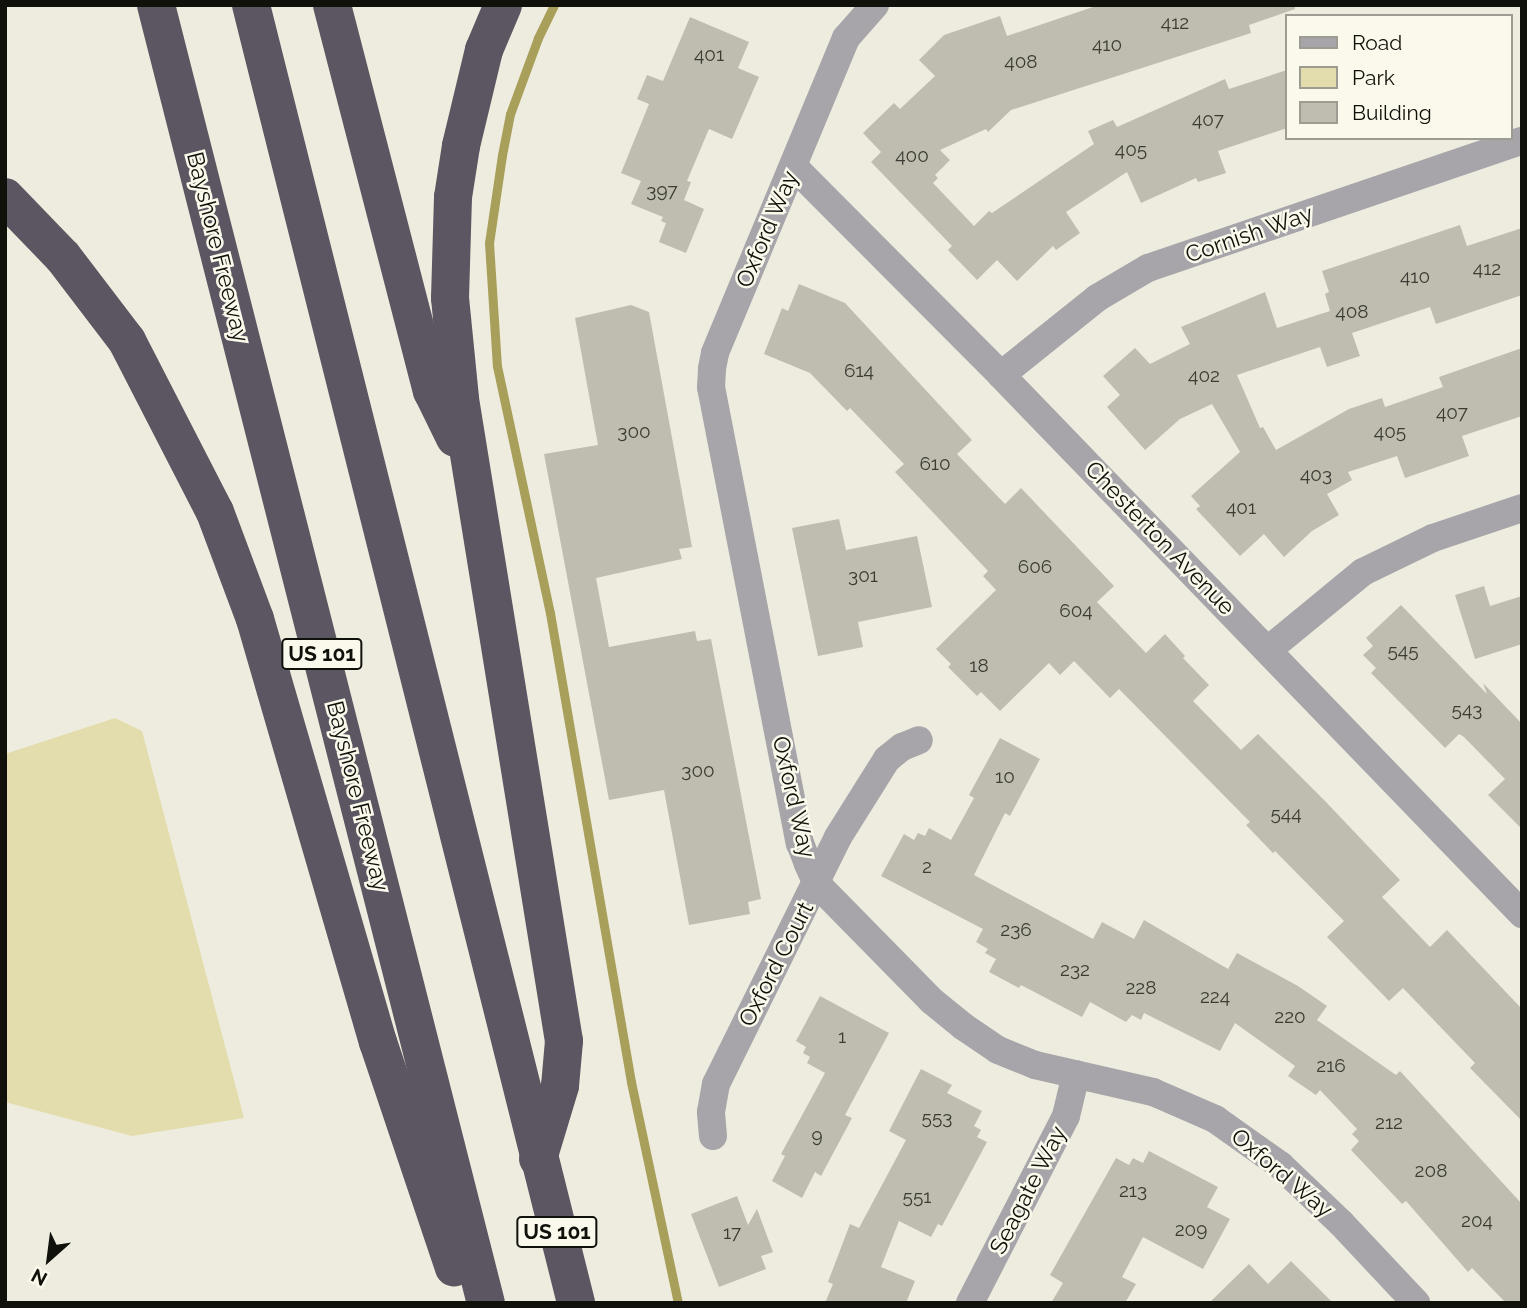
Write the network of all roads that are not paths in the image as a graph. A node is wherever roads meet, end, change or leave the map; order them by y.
1 (156, 5) edge
2 (251, 5) edge
3 (332, 5) edge
4 (503, 5) edge
5 (875, 5) edge
6 (1522, 141) edge
7 (794, 167) junction
8 (5, 198) edge
9 (1002, 375) junction
10 (475, 477) junction
11 (1522, 508) edge
12 (1268, 650) junction
13 (919, 740) dead end
14 (817, 884) junction
15 (1522, 914) edge
16 (1076, 1074) junction
17 (713, 1136) dead end
18 (538, 1161) junction
19 (466, 1303) edge
20 (486, 1303) edge
21 (576, 1303) edge
22 (970, 1303) edge
23 (1416, 1303) edge

1 - 20 highway, Bayshore Freeway / US 101
2 - 18 highway, US 101
3 - 10 highway
4 - 10 highway
5 - 7 street, Oxford Way
6 - 9 street, Cornish Way
7 - 9 street, Chesterton Avenue
7 - 14 street, Oxford Way
8 - 19 highway
9 - 12 street, Chesterton Avenue
10 - 18 highway
11 - 12 street
12 - 15 street, Chesterton Avenue
13 - 14 street, Oxford Court
14 - 16 street, Oxford Way
14 - 17 street, Oxford Court
16 - 22 street, Seagate Way
16 - 23 street, Oxford Way
18 - 21 highway, US 101

